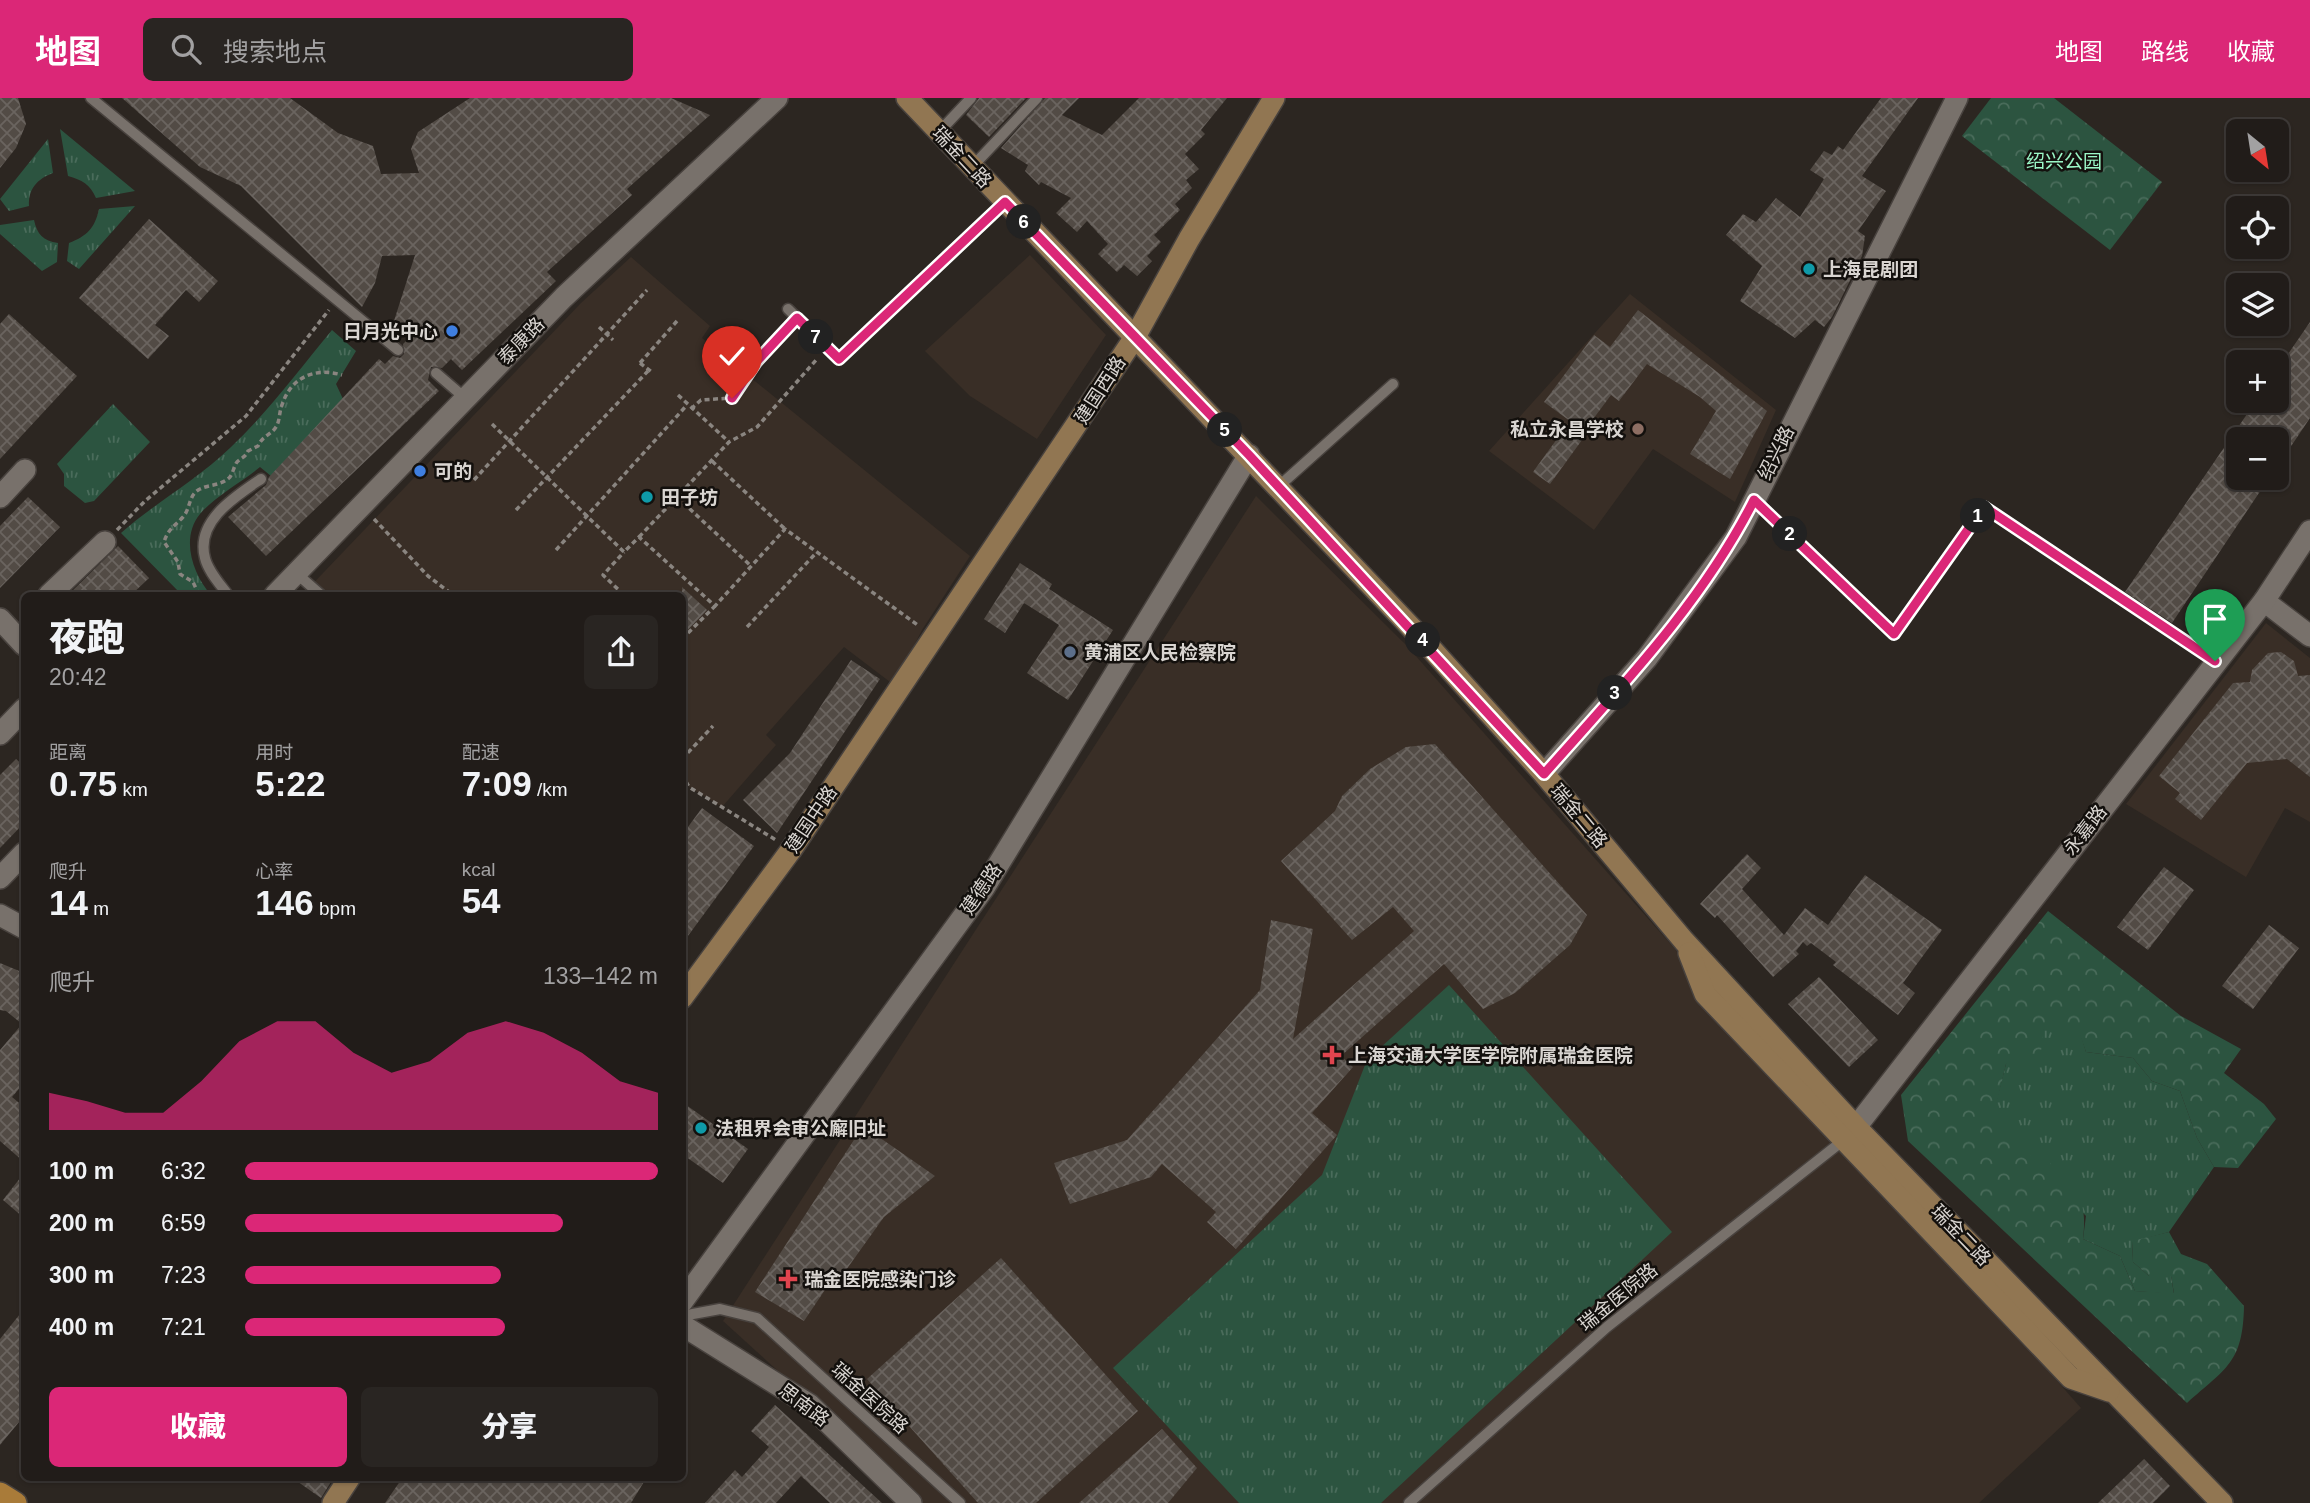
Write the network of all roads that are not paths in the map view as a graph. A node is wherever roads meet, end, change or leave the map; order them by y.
1 (91, 98) edge
2 (777, 98) edge
3 (907, 98) edge
4 (971, 98) edge
5 (1037, 98) edge
6 (1274, 98) edge
7 (1957, 98) edge
8 (939, 132) junction
9 (972, 167) junction
10 (1005, 202) junction
11 (788, 309) dead end
12 (1135, 337) junction
13 (398, 350) dead end
14 (436, 373) dead end
15 (1393, 384) dead end
16 (466, 398) junction
17 (1249, 455) junction
18 (25, 470) dead end
19 (261, 479) dead end
20 (1278, 486) junction
21 (0, 497) edge
22 (1754, 500) junction
23 (2310, 531) edge
24 (105, 542) road end
25 (296, 573) junction
26 (52, 592) edge
27 (226, 592) edge
28 (278, 592) edge
29 (318, 592) edge
30 (2264, 601) junction
31 (2310, 636) edge
32 (935, 637) joint
33 (2215, 661) junction
34 (21, 712) edge
35 (0, 734) edge
36 (1544, 774) junction
37 (21, 856) edge
38 (0, 878) edge
39 (0, 915) edge
40 (21, 926) edge
41 (686, 993) edge
42 (1850, 1133) junction
43 (686, 1297) edge
44 (686, 1315) edge
45 (686, 1328) edge
46 (347, 1481) edge
47 (0, 1493) edge
48 (16, 1503) edge
49 (333, 1503) edge
50 (911, 1503) edge
51 (960, 1503) edge
52 (1409, 1503) edge
53 (2222, 1503) edge

1 - 13 lane
2 - 16 street, 泰康路
3 - 8 main road, 瑞金二路
4 - 8 lane
5 - 9 lane
6 - 12 main road, 建国西路
7 - 22 street, 绍兴路
8 - 9 main road, 瑞金二路
9 - 10 main road, 瑞金二路
10 - 11 lane
10 - 12 main road, 瑞金二路
12 - 17 main road, 瑞金二路
12 - 32 main road, 建国西路
14 - 16 lane
15 - 20 lane
16 - 25 street, 泰康路
17 - 20 main road, 瑞金二路
17 - 43 street, 建德路
18 - 21 street
19 - 27 lane
20 - 36 main road, 瑞金二路
22 - 33 lane
22 - 36 street, 绍兴路
23 - 30 street, 永嘉路
24 - 26 street
25 - 28 street, 泰康路
25 - 29 lane
30 - 31 street
30 - 33 street, 永嘉路
32 - 41 main road, 建国中路
33 - 42 street, 永嘉路
34 - 35 street
36 - 42 main road, 瑞金二路
37 - 38 street
39 - 40 street
42 - 52 lane, 瑞金医院路
42 - 53 main road, 瑞金二路
44 - 51 lane, 瑞金医院路
45 - 50 street, 思南路
46 - 49 main road
47 - 48 main road

